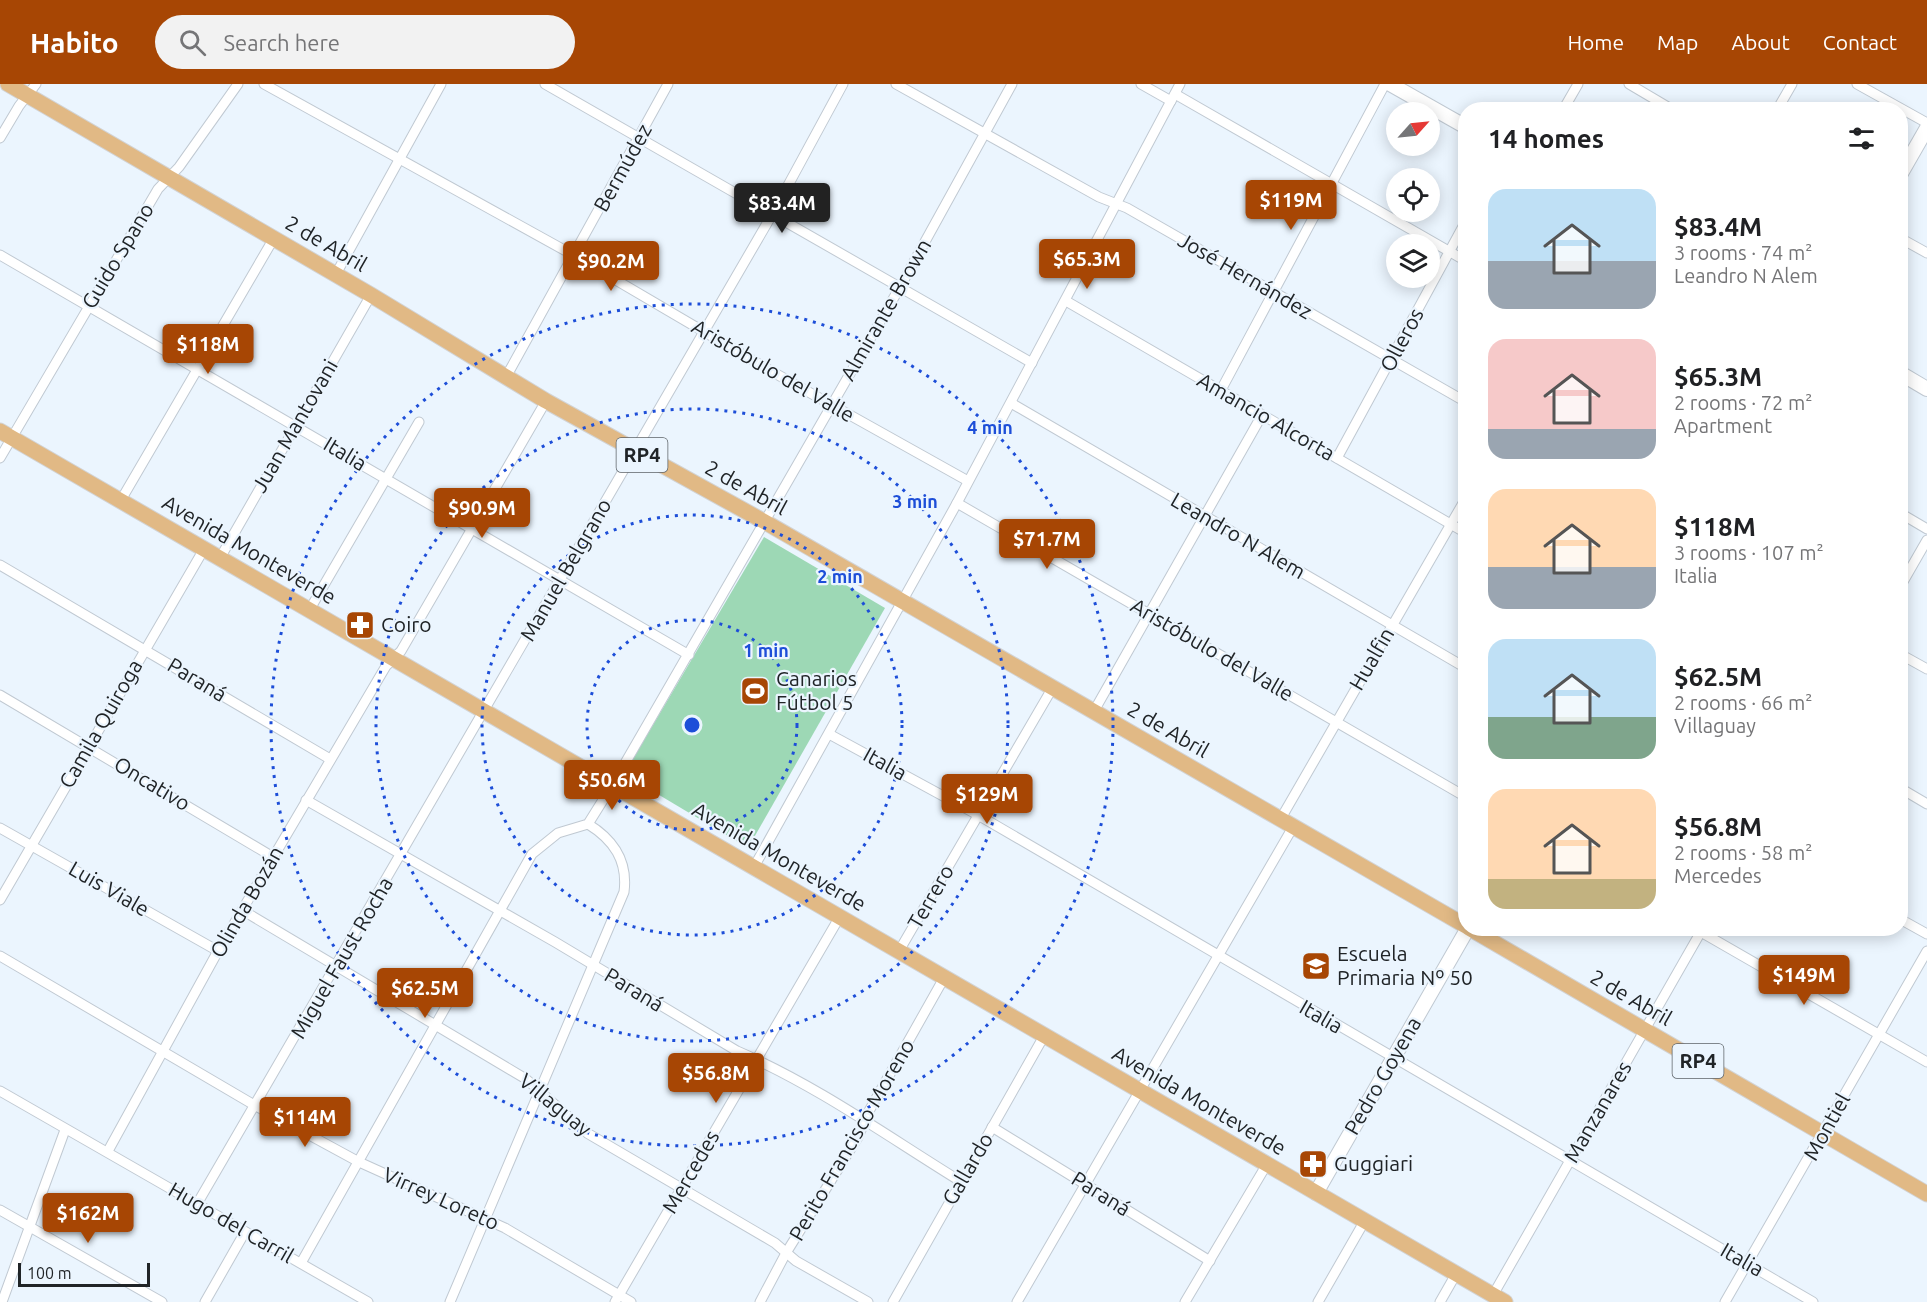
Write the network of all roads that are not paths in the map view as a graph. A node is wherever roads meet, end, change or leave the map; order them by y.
1 (8, 84) edge
2 (238, 84) edge
3 (264, 84) edge
4 (441, 84) edge
5 (545, 84) edge
6 (668, 84) edge
7 (843, 84) edge
8 (896, 84) edge
9 (1012, 84) edge
10 (1141, 84) edge
11 (1180, 84) edge
12 (1384, 84) edge
13 (1390, 84) edge
14 (1578, 84) edge
15 (1629, 84) edge
16 (1792, 84) edge
17 (1857, 84) edge
18 (32, 89) edge
19 (1173, 98) junction
20 (1568, 102) edge
21 (1659, 102) edge
22 (1782, 102) edge
23 (1889, 102) edge
24 (1908, 112) edge
25 (1458, 122) edge
26 (1927, 123) edge
27 (1927, 128) edge
28 (985, 133) junction
29 (639, 137) junction
30 (0, 138) edge
31 (400, 158) junction
32 (1908, 161) edge
33 (169, 178) junction
34 (1330, 185) junction
35 (1116, 204) junction
36 (774, 213) junction
37 (1458, 235) edge
38 (273, 238) junction
39 (1908, 242) edge
40 (1449, 251) junction
41 (1927, 253) edge
42 (0, 255) edge
43 (575, 256) junction
44 (1458, 256) edge
45 (336, 274) junction
46 (900, 287) junction
47 (1274, 292) junction
48 (371, 295) junction
49 (1066, 301) junction
50 (88, 307) junction
51 (705, 331) junction
52 (1391, 359) junction
53 (1032, 363) junction
54 (196, 368) junction
55 (506, 377) junction
56 (1908, 378) edge
57 (1927, 389) edge
58 (1221, 390) junction
59 (1458, 397) edge
60 (546, 401) junction
61 (1011, 403) junction
62 (832, 405) junction
63 (1262, 415) junction
64 (419, 422) dead end
65 (296, 425) junction
66 (6, 434) edge
67 (635, 451) junction
68 (0, 458) edge
69 (1337, 458) junction
70 (385, 478) junction
71 (968, 481) junction
72 (121, 500) junction
73 (957, 503) junction
74 (1458, 511) edge
75 (1204, 517) junction
76 (1908, 518) edge
77 (765, 522) junction
78 (1450, 524) junction
79 (473, 528) junction
80 (1458, 528) edge
81 (1927, 529) edge
82 (1927, 540) edge
83 (204, 549) junction
84 (220, 558) junction
85 (0, 565) edge
86 (1908, 573) edge
87 (560, 579) junction
88 (903, 602) junction
89 (310, 609) junction
90 (1150, 613) junction
91 (1392, 625) junction
92 (144, 648) junction
93 (689, 655) junction
94 (393, 658) junction
95 (1908, 658) edge
96 (1458, 663) edge
97 (1927, 669) edge
98 (1053, 687) junction
99 (0, 694) edge
100 (484, 711) junction
101 (1094, 711) junction
102 (1336, 722) junction
103 (829, 734) junction
104 (89, 746) junction
105 (330, 759) junction
106 (613, 784) junction
107 (1458, 792) edge
108 (1908, 793) edge
109 (306, 800) junction
110 (1927, 804) edge
111 (978, 815) junction
112 (588, 824) junction
113 (1286, 824) junction
114 (0, 828) edge
115 (32, 845) junction
116 (273, 856) junction
117 (401, 856) junction
118 (754, 867) junction
119 (0, 900) edge
120 (242, 910) junction
121 (500, 912) junction
122 (839, 918) junction
123 (1458, 922) edge
124 (1908, 923) edge
125 (1927, 934) edge
126 (1463, 936) edge
127 (1482, 936) edge
128 (1697, 936) edge
129 (1710, 936) edge
130 (218, 951) junction
131 (900, 951) junction
132 (1927, 951) edge
133 (0, 956) edge
134 (1219, 957) junction
135 (594, 965) junction
136 (336, 967) junction
137 (944, 978) junction
138 (436, 1026) junction
139 (1645, 1030) junction
140 (1880, 1034) junction
141 (1044, 1036) junction
142 (163, 1052) junction
143 (1394, 1059) junction
144 (757, 1060) junction
145 (1927, 1062) edge
146 (540, 1089) junction
147 (0, 1091) edge
148 (1141, 1091) junction
149 (256, 1106) junction
150 (865, 1122) junction
151 (992, 1127) junction
152 (65, 1130) junction
153 (1823, 1133) junction
154 (108, 1151) junction
155 (1571, 1160) junction
156 (359, 1162) junction
157 (1267, 1164) junction
158 (960, 1181) junction
159 (1084, 1184) junction
160 (682, 1189) junction
161 (1316, 1193) junction
162 (1927, 1194) edge
163 (197, 1204) junction
164 (0, 1210) edge
165 (483, 1218) junction
166 (1364, 1221) junction
167 (29, 1226) junction
168 (245, 1232) junction
169 (786, 1252) junction
170 (1210, 1261) junction
171 (301, 1263) junction
172 (1748, 1264) junction
173 (1456, 1274) junction
174 (617, 1299) edge
175 (1499, 1299) edge
176 (1189, 1301) edge
177 (2, 1302) edge
178 (162, 1302) edge
179 (205, 1302) edge
180 (368, 1302) edge
181 (450, 1302) edge
182 (631, 1302) edge
183 (760, 1302) edge
184 (868, 1302) edge
185 (893, 1302) edge
186 (1017, 1302) edge
187 (1318, 1302) edge
188 (1440, 1302) edge
189 (1725, 1302) edge
190 (1813, 1302) edge

1 - 18 main road, 2 de Abril / RP4
2 - 33 street, Guido Spano
3 - 31 street, Aristóbulo del Valle
4 - 31 street
5 - 29 street
6 - 29 street, Bermúdez
7 - 36 street, Manuel Belgrano
8 - 28 street, José Hernández
9 - 28 street, Almirante Brown
10 - 19 street
11 - 19 street
12 - 34 street
13 - 25 street
14 - 20 street
15 - 21 street
16 - 22 street
17 - 23 street
18 - 30 street
18 - 33 main road, 2 de Abril / RP4
19 - 34 street
19 - 35 street
24 - 26 street
27 - 32 street
28 - 35 street, José Hernández
28 - 46 street, Almirante Brown
29 - 36 street
29 - 43 street, Bermúdez
31 - 43 street, Aristóbulo del Valle
31 - 45 street
33 - 38 main road, 2 de Abril / RP4
33 - 50 street, Guido Spano
34 - 40 street
34 - 47 street
35 - 47 street, José Hernández
35 - 49 street
36 - 46 street
36 - 51 street, Manuel Belgrano
37 - 40 street, Olleros
38 - 45 main road, 2 de Abril / RP4
38 - 54 street
39 - 41 street
40 - 44 street
40 - 52 street, Olleros
42 - 50 street, Italia
43 - 51 street, Aristóbulo del Valle
43 - 55 street, Bermúdez
45 - 48 main road, 2 de Abril / RP4
46 - 53 street
46 - 62 street, Almirante Brown
47 - 52 street, José Hernández
47 - 58 street
48 - 55 main road, 2 de Abril / RP4
48 - 65 street, Juan Mantovani
49 - 53 street
49 - 58 street, Amancio Alcorta
50 - 54 street, Italia
50 - 66 street, Guido Spano
51 - 62 street, Aristóbulo del Valle
51 - 67 street, Manuel Belgrano
52 - 59 street, José Hernández
52 - 69 street, Olleros
53 - 61 street
54 - 65 street, Italia
54 - 72 street
55 - 60 main road, 2 de Abril / RP4
56 - 57 street
58 - 63 street, Amancio Alcorta
60 - 67 main road, 2 de Abril / RP4
60 - 79 street
61 - 71 street
61 - 75 street, Leandro N Alem
62 - 71 street, Aristóbulo del Valle
62 - 77 street, Almirante Brown
63 - 69 street, Amancio Alcorta
63 - 75 street
64 - 70 street
65 - 70 street, Italia
65 - 84 street, Juan Mantovani
66 - 68 street, Guido Spano
66 - 72 main road, Avenida Monteverde
67 - 77 main road, 2 de Abril / RP4
67 - 87 street, Manuel Belgrano
69 - 78 street, Amancio Alcorta
70 - 79 street, Italia
70 - 89 street
71 - 73 street
72 - 83 main road, Avenida Monteverde
73 - 88 street
73 - 90 street, Aristóbulo del Valle
74 - 78 street, Hualfin
75 - 90 street
75 - 91 street, Leandro N Alem
76 - 81 street
77 - 88 main road, 2 de Abril / RP4
77 - 93 street, Almirante Brown
78 - 80 street, Amancio Alcorta
78 - 91 street, Hualfin
79 - 87 street, Italia
79 - 94 street
82 - 86 street
83 - 84 main road, Avenida Monteverde
83 - 92 street, Camila Quiroga
84 - 89 main road, Avenida Monteverde
85 - 92 street, Paraná
87 - 93 street, Italia
87 - 100 street, Manuel Belgrano
88 - 98 main road, 2 de Abril / RP4
88 - 103 street
89 - 94 main road, Avenida Monteverde
90 - 101 street
90 - 102 street, Aristóbulo del Valle
91 - 96 street, Leandro N Alem
91 - 102 street, Hualfin
92 - 104 street, Camila Quiroga
92 - 105 street, Paraná
93 - 106 street, Almirante Brown
94 - 100 main road, Avenida Monteverde
94 - 105 street, Olinda Bozán
95 - 97 street
98 - 101 main road, 2 de Abril / RP4
98 - 111 street, Terrero
99 - 104 street, Oncativo
100 - 106 main road, Avenida Monteverde
100 - 117 street, Miguel Faust Rocha
101 - 113 main road, 2 de Abril / RP4
102 - 107 street, Aristóbulo del Valle
102 - 113 street, Hualfin
103 - 111 street, Italia
103 - 118 street
104 - 115 street, Camila Quiroga
104 - 116 street, Oncativo
105 - 109 street, Olinda Bozán
106 - 112 street, Almirante Brown
106 - 118 main road, Avenida Monteverde
108 - 110 street
109 - 116 street, Olinda Bozán
109 - 117 street, Paraná
111 - 131 street, Terrero
111 - 134 street, Italia
112 - 121 street
112 - 135 street
113 - 123 main road, 2 de Abril / RP4
113 - 134 street, Hualfin
114 - 115 street, Luis Viale
115 - 119 street, Camila Quiroga
115 - 130 street, Luis Viale
116 - 120 street, Olinda Bozán
117 - 121 street, Paraná
117 - 136 street, Miguel Faust Rocha
118 - 122 main road, Avenida Monteverde
120 - 130 street, Olinda Bozán
120 - 136 street, Villaguay
121 - 135 street, Paraná
121 - 138 street
122 - 131 main road, Avenida Monteverde
122 - 144 street, Mercedes
124 - 125 street
126 - 143 street, Pedro Goyena
127 - 139 main road, 2 de Abril / RP4
128 - 139 street, Manzanares
129 - 140 street
130 - 142 street, Olinda Bozán
131 - 137 main road, Avenida Monteverde
132 - 140 street, Montiel
133 - 142 street, Virrey Loreto
134 - 143 street, Italia
134 - 148 street, Hualfin
135 - 144 street, Paraná
135 - 146 street
136 - 138 street, Villaguay
136 - 149 street, Miguel Faust Rocha
137 - 141 main road, Avenida Monteverde
137 - 150 street, Perito Francisco Moreno
138 - 146 street, Villaguay
138 - 156 street
139 - 153 main road, 2 de Abril / RP4
139 - 155 street, Manzanares
140 - 145 street
140 - 153 street, Montiel
141 - 148 main road, Avenida Monteverde
141 - 151 street, Gallardo
142 - 149 street, Virrey Loreto
142 - 154 street, Olinda Bozán
143 - 155 street, Italia
143 - 161 street, Pedro Goyena
144 - 150 street, Paraná
144 - 160 street, Mercedes
146 - 160 street, Villaguay
146 - 165 street
147 - 152 street, Hugo del Carril
148 - 157 main road, Avenida Monteverde
148 - 159 street, Hualfin
149 - 156 street, Virrey Loreto
149 - 163 street, Miguel Faust Rocha
150 - 158 street, Paraná
150 - 169 street, Perito Francisco Moreno
151 - 158 street, Gallardo
151 - 159 street, Paraná
152 - 154 street, Hugo del Carril
152 - 167 street
153 - 162 main road, 2 de Abril / RP4
153 - 172 street, Montiel
154 - 163 street, Hugo del Carril
155 - 172 street, Italia
155 - 175 street, Manzanares
156 - 165 street, Virrey Loreto
156 - 171 street
157 - 161 main road, Avenida Monteverde
157 - 170 street
158 - 185 street, Gallardo
159 - 170 street, Paraná
159 - 186 street, Hualfin
160 - 169 street, Villaguay
160 - 174 street, Mercedes
161 - 166 main road, Avenida Monteverde
163 - 168 street, Hugo del Carril
164 - 167 street
165 - 174 street, Virrey Loreto
165 - 181 street
166 - 173 main road, Avenida Monteverde
166 - 187 street
167 - 177 street
167 - 178 street
168 - 171 street, Hugo del Carril
168 - 179 street
169 - 183 street, Perito Francisco Moreno
169 - 184 street, Villaguay
170 - 176 street
171 - 180 street, Hugo del Carril
172 - 189 street, Montiel
172 - 190 street, Italia
173 - 175 main road, Avenida Monteverde
173 - 188 street
174 - 182 street, Virrey Loreto

